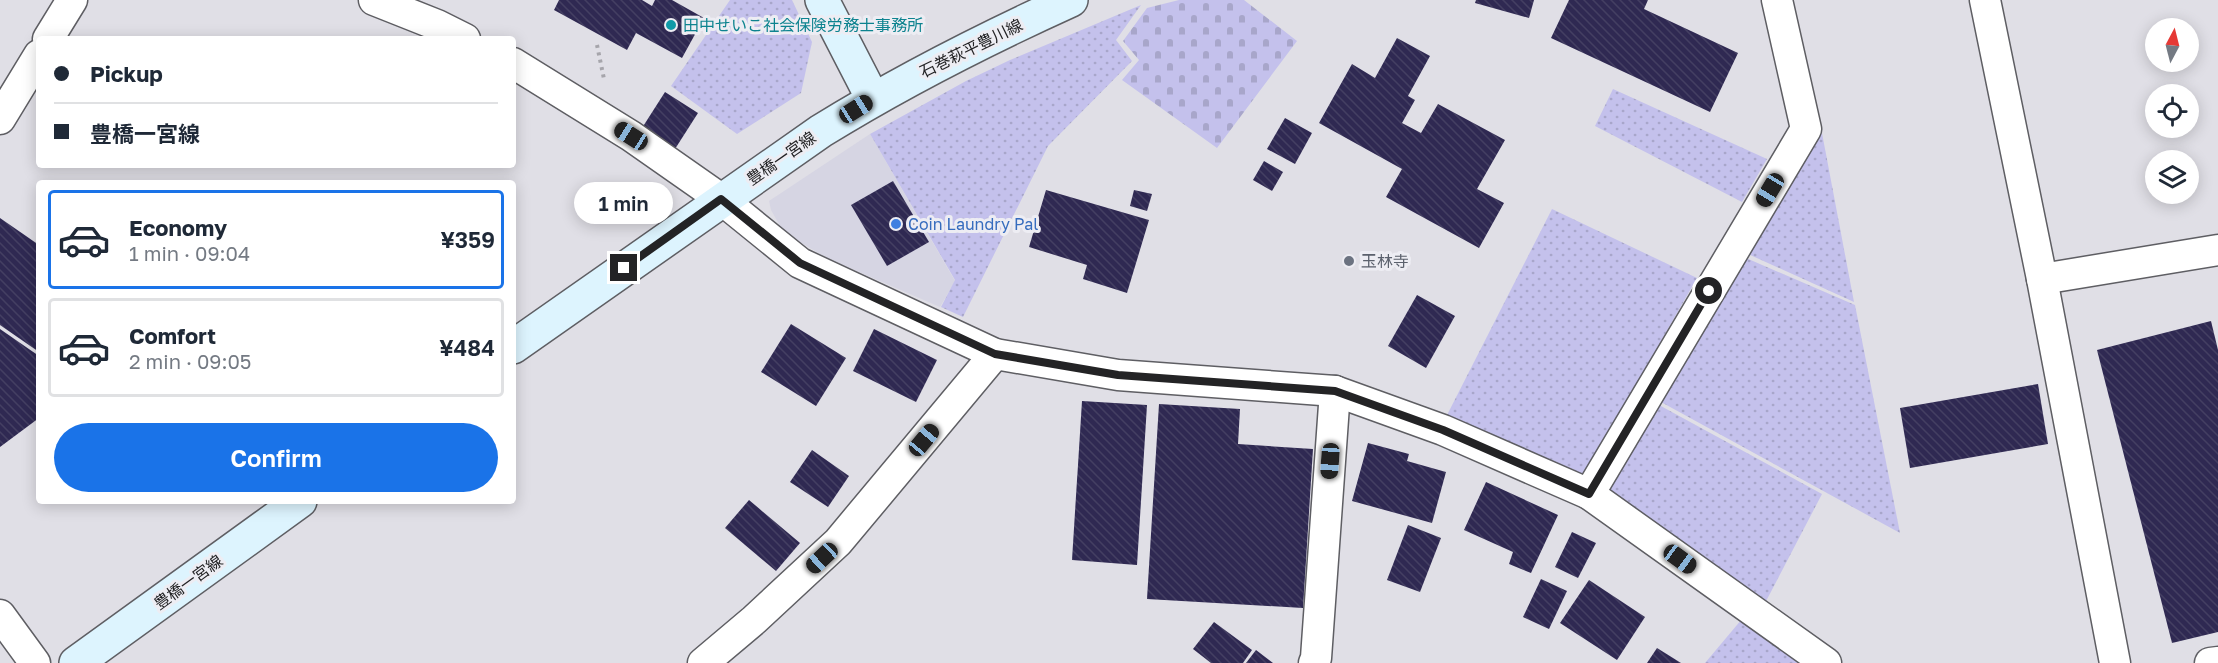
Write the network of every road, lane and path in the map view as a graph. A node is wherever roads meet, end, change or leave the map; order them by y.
1 (72, 0) edge
2 (374, 0) edge
3 (822, 0) edge
4 (1071, 0) edge
5 (1777, 0) edge
6 (1985, 0) edge
7 (50, 36) edge
8 (459, 36) edge
9 (597, 45) dead end
10 (36, 60) edge
11 (516, 65) edge
12 (606, 89) dead end
13 (873, 99) junction
14 (0, 119) edge
15 (721, 199) junction
16 (2218, 250) edge
17 (2042, 279) junction
18 (516, 345) edge
19 (995, 354) junction
20 (1335, 391) junction
21 (1589, 494) junction
22 (296, 504) edge
23 (0, 615) edge
24 (2218, 662) edge
25 (35, 663) edge
26 (76, 663) edge
27 (703, 663) edge
28 (1314, 663) edge
29 (1826, 663) edge
30 (2115, 663) edge
31 (2210, 663) edge

1 - 7 street
2 - 8 street
3 - 13 main road
4 - 13 main road, 石巻萩平豊川線
5 - 21 street
6 - 17 street
9 - 12 path
10 - 14 street
11 - 15 street
13 - 15 main road, 豊橋一宮線
15 - 18 main road, 豊橋一宮線
15 - 19 street
16 - 17 street
17 - 30 street
19 - 20 street
19 - 27 street
20 - 21 street
20 - 28 street
21 - 29 street
22 - 26 main road, 豊橋一宮線
23 - 25 street
24 - 31 street

